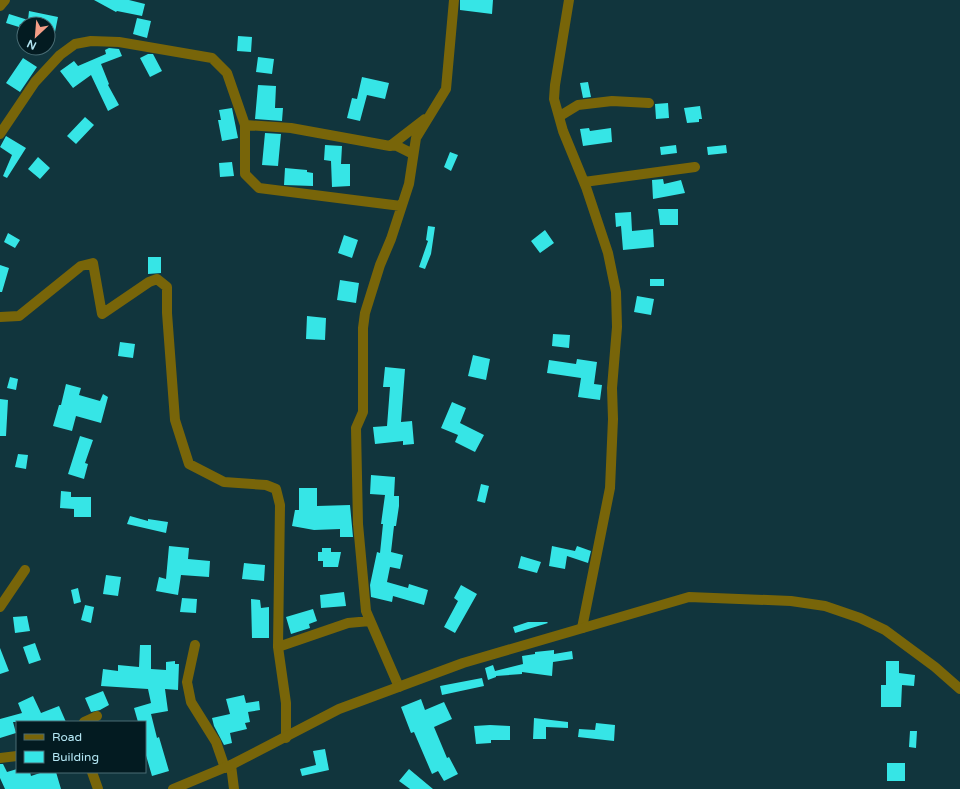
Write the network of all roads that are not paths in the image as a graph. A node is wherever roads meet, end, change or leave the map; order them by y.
1 (5, 0) edge
2 (454, 0) edge
3 (569, 0) edge
4 (0, 6) edge
5 (649, 104) dead end
6 (430, 116) junction
7 (560, 116) junction
8 (245, 125) junction
9 (0, 134) edge
10 (390, 146) junction
11 (413, 154) junction
12 (695, 167) dead end
13 (584, 182) junction
14 (401, 206) junction
15 (0, 318) edge
16 (25, 570) dead end
17 (0, 607) edge
18 (370, 621) junction
19 (582, 628) junction
20 (195, 645) dead end
21 (278, 647) junction
22 (399, 687) junction
23 (960, 689) edge
24 (97, 716) dead end
25 (86, 721) edge
26 (286, 738) junction
27 (16, 756) edge
28 (0, 758) edge
29 (228, 767) junction
30 (92, 773) edge
31 (98, 789) edge
32 (173, 789) edge
33 (234, 789) edge

1 - 4 street
2 - 6 street
3 - 7 street
5 - 7 street
6 - 10 street
6 - 11 street
7 - 13 street
8 - 9 street
8 - 10 street
8 - 14 street
10 - 11 street
11 - 14 street
12 - 13 street
13 - 19 street
14 - 18 street
15 - 21 street
16 - 17 street
18 - 21 street
18 - 22 street
19 - 22 street
19 - 23 street
20 - 29 street
21 - 26 street
22 - 26 street
24 - 25 street
26 - 29 street
27 - 28 street
29 - 32 street
29 - 33 street
30 - 31 street

